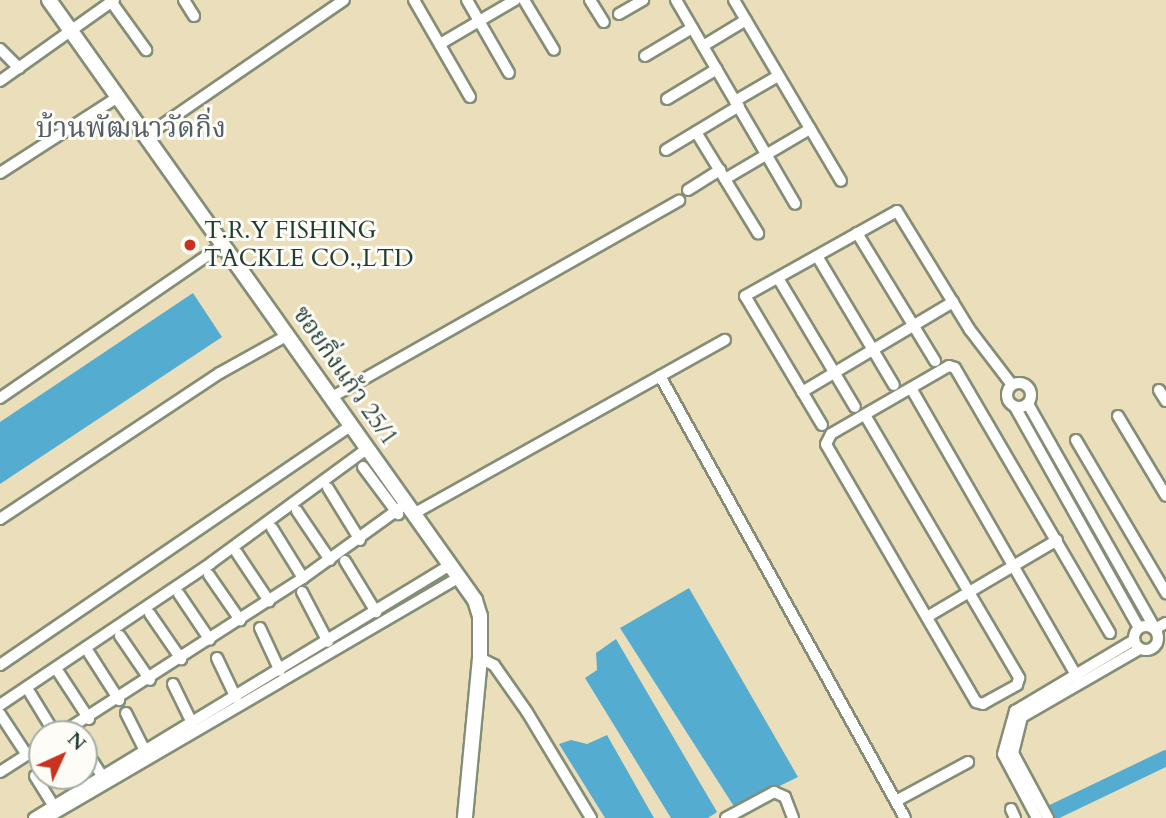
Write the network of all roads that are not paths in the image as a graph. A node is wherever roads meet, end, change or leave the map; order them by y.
1 (49, 0) edge
2 (184, 0) edge
3 (344, 0) edge
4 (414, 0) edge
5 (467, 0) edge
6 (515, 0) edge
7 (524, 0) edge
8 (590, 0) edge
9 (643, 0) edge
10 (676, 0) edge
11 (734, 0) edge
12 (112, 1) edge
13 (619, 14) dead end
14 (194, 16) dead end
15 (746, 20) junction
16 (479, 21) junction
17 (604, 22) dead end
18 (692, 27) junction
19 (70, 30) junction
20 (440, 44) junction
21 (703, 46) junction
22 (0, 49) edge
23 (146, 50) dead end
24 (554, 50) dead end
25 (645, 56) dead end
26 (19, 68) junction
27 (717, 69) junction
28 (509, 73) dead end
29 (778, 76) junction
30 (0, 81) edge
31 (118, 97) junction
32 (470, 97) dead end
33 (667, 99) dead end
34 (737, 103) junction
35 (810, 130) junction
36 (696, 132) junction
37 (146, 136) junction
38 (666, 150) dead end
39 (767, 155) junction
40 (0, 173) edge
41 (722, 175) junction
42 (841, 181) dead end
43 (688, 190) dead end
44 (678, 201) dead end
45 (795, 204) dead end
46 (758, 233) dead end
47 (857, 233) junction
48 (223, 245) junction
49 (817, 256) junction
50 (778, 278) junction
51 (953, 302) junction
52 (914, 325) junction
53 (288, 335) junction
54 (725, 340) dead end
55 (873, 349) junction
56 (935, 362) dead end
57 (834, 373) junction
58 (660, 376) junction
59 (1012, 385) junction
60 (894, 386) dead end
61 (911, 388) junction
62 (1159, 390) dead end
63 (802, 392) junction
64 (332, 397) junction
65 (0, 398) edge
66 (1166, 401) edge
67 (1028, 404) junction
68 (855, 407) dead end
69 (1015, 407) junction
70 (865, 415) junction
71 (1118, 416) dead end
72 (352, 425) junction
73 (822, 425) dead end
74 (1076, 440) dead end
75 (368, 448) junction
76 (363, 467) dead end
77 (328, 488) dead end
78 (1166, 496) edge
79 (407, 510) junction
80 (297, 511) dead end
81 (0, 519) edge
82 (1094, 521) junction
83 (1083, 527) junction
84 (272, 528) dead end
85 (360, 540) junction
86 (1057, 540) junction
87 (237, 554) dead end
88 (330, 560) junction
89 (345, 561) dead end
90 (451, 564) junction
91 (1014, 565) junction
92 (209, 575) dead end
93 (460, 577) junction
94 (303, 578) junction
95 (302, 592) dead end
96 (970, 592) junction
97 (1166, 593) edge
98 (179, 594) dead end
99 (269, 601) junction
100 (376, 612) junction
101 (150, 614) dead end
102 (928, 617) junction
103 (240, 620) junction
104 (1166, 623) edge
105 (260, 628) dead end
106 (1139, 628) junction
107 (1110, 633) dead end
108 (1159, 635) edge
109 (120, 636) dead end
110 (210, 640) junction
111 (328, 642) junction
112 (1137, 644) junction
113 (89, 653) dead end
114 (218, 658) dead end
115 (480, 658) junction
116 (181, 659) junction
117 (0, 665) edge
118 (280, 671) junction
119 (59, 673) dead end
120 (1078, 678) junction
121 (150, 680) junction
122 (173, 684) dead end
123 (30, 693) dead end
124 (236, 698) junction
125 (119, 700) junction
126 (0, 705) edge
127 (126, 713) dead end
128 (0, 714) edge
129 (89, 719) joint
130 (48, 720) edge
131 (192, 723) junction
132 (145, 751) junction
133 (27, 755) joint
134 (968, 762) dead end
135 (1014, 767) junction
136 (98, 770) edge
137 (0, 772) edge
138 (103, 778) junction
139 (43, 790) edge
140 (896, 801) junction
141 (54, 806) junction
142 (1034, 813) edge
143 (1046, 813) edge
144 (34, 818) edge
145 (47, 818) edge
146 (465, 818) edge
147 (591, 818) edge
148 (726, 818) edge
149 (793, 818) edge
150 (905, 818) edge

1 - 19 street, ซอยกิ่งแก้ว 25/1
2 - 14 street
3 - 37 street
4 - 20 street
5 - 16 street
6 - 16 street
7 - 24 street
8 - 17 street
9 - 13 street
10 - 18 street
11 - 15 street
12 - 19 street
12 - 23 street
15 - 21 street
15 - 29 street
16 - 20 street
16 - 28 street
18 - 21 street
18 - 25 street
19 - 26 street
19 - 31 street, ซอยกิ่งแก้ว 25/1
20 - 32 street
21 - 27 street
22 - 26 street
26 - 30 street
27 - 33 street
27 - 34 street
29 - 34 street
29 - 35 street
31 - 37 street, ซอยกิ่งแก้ว 25/1
31 - 40 street
34 - 36 street
34 - 39 street
35 - 39 street
35 - 42 street
36 - 38 street
36 - 41 street
37 - 48 street, ซอยกิ่งแก้ว 25/1
39 - 41 street
39 - 45 street
41 - 43 street
41 - 46 street
44 - 64 street
47 - 49 street
47 - 51 street
47 - 52 street
48 - 53 street, ซอยกิ่งแก้ว 25/1
48 - 65 street
49 - 50 street
49 - 55 street
50 - 57 street
50 - 63 street
51 - 52 street
51 - 59 street
52 - 55 street
52 - 56 street
53 - 64 street, ซอยกิ่งแก้ว 25/1
53 - 81 street
54 - 58 street
55 - 57 street
55 - 60 street
57 - 63 street
57 - 68 street
58 - 79 street
58 - 140 street
59 - 67 street
59 - 69 street
61 - 70 street
61 - 86 street
61 - 91 street
62 - 66 street
63 - 73 street
64 - 72 street, ซอยกิ่งแก้ว 25/1
67 - 69 street
67 - 82 street
69 - 83 street
70 - 96 street
70 - 102 street
71 - 78 street
72 - 75 street, ซอยกิ่งแก้ว 25/1
72 - 117 street
74 - 97 street
75 - 79 street, ซอยกิ่งแก้ว 25/1
75 - 126 street
76 - 79 street
77 - 85 street
79 - 85 street
79 - 90 street, ซอยกิ่งแก้ว 25/1
80 - 88 street
82 - 83 street
82 - 108 street
83 - 106 street
84 - 94 street
85 - 88 street
86 - 91 street
86 - 107 street
87 - 99 street
88 - 94 street
89 - 100 street
90 - 93 street, ซอยกิ่งแก้ว 25/1
90 - 100 street
91 - 96 street
91 - 120 street
92 - 103 street
93 - 115 street, ซอยกิ่งแก้ว 25/1
93 - 145 street
94 - 99 street
95 - 111 street
96 - 102 street
96 - 102 street
98 - 110 street
99 - 103 street
100 - 111 street
101 - 116 street
103 - 110 street
104 - 108 street
105 - 118 street
106 - 108 street
106 - 112 street
108 - 112 street
109 - 121 street
110 - 116 street
111 - 118 street
112 - 120 street
113 - 125 street
114 - 124 street
115 - 146 street, ซอยกิ่งแก้ว 25/1
115 - 147 street
116 - 121 street
118 - 124 street
119 - 129 street
120 - 135 street
121 - 125 street
122 - 131 street
123 - 130 street
124 - 131 street
125 - 129 street
127 - 132 street
128 - 133 street
131 - 132 street
132 - 138 street
133 - 137 street
134 - 140 street
135 - 142 street
135 - 143 street
136 - 138 street
138 - 141 street
139 - 141 street
140 - 150 street
141 - 144 street
148 - 149 street

